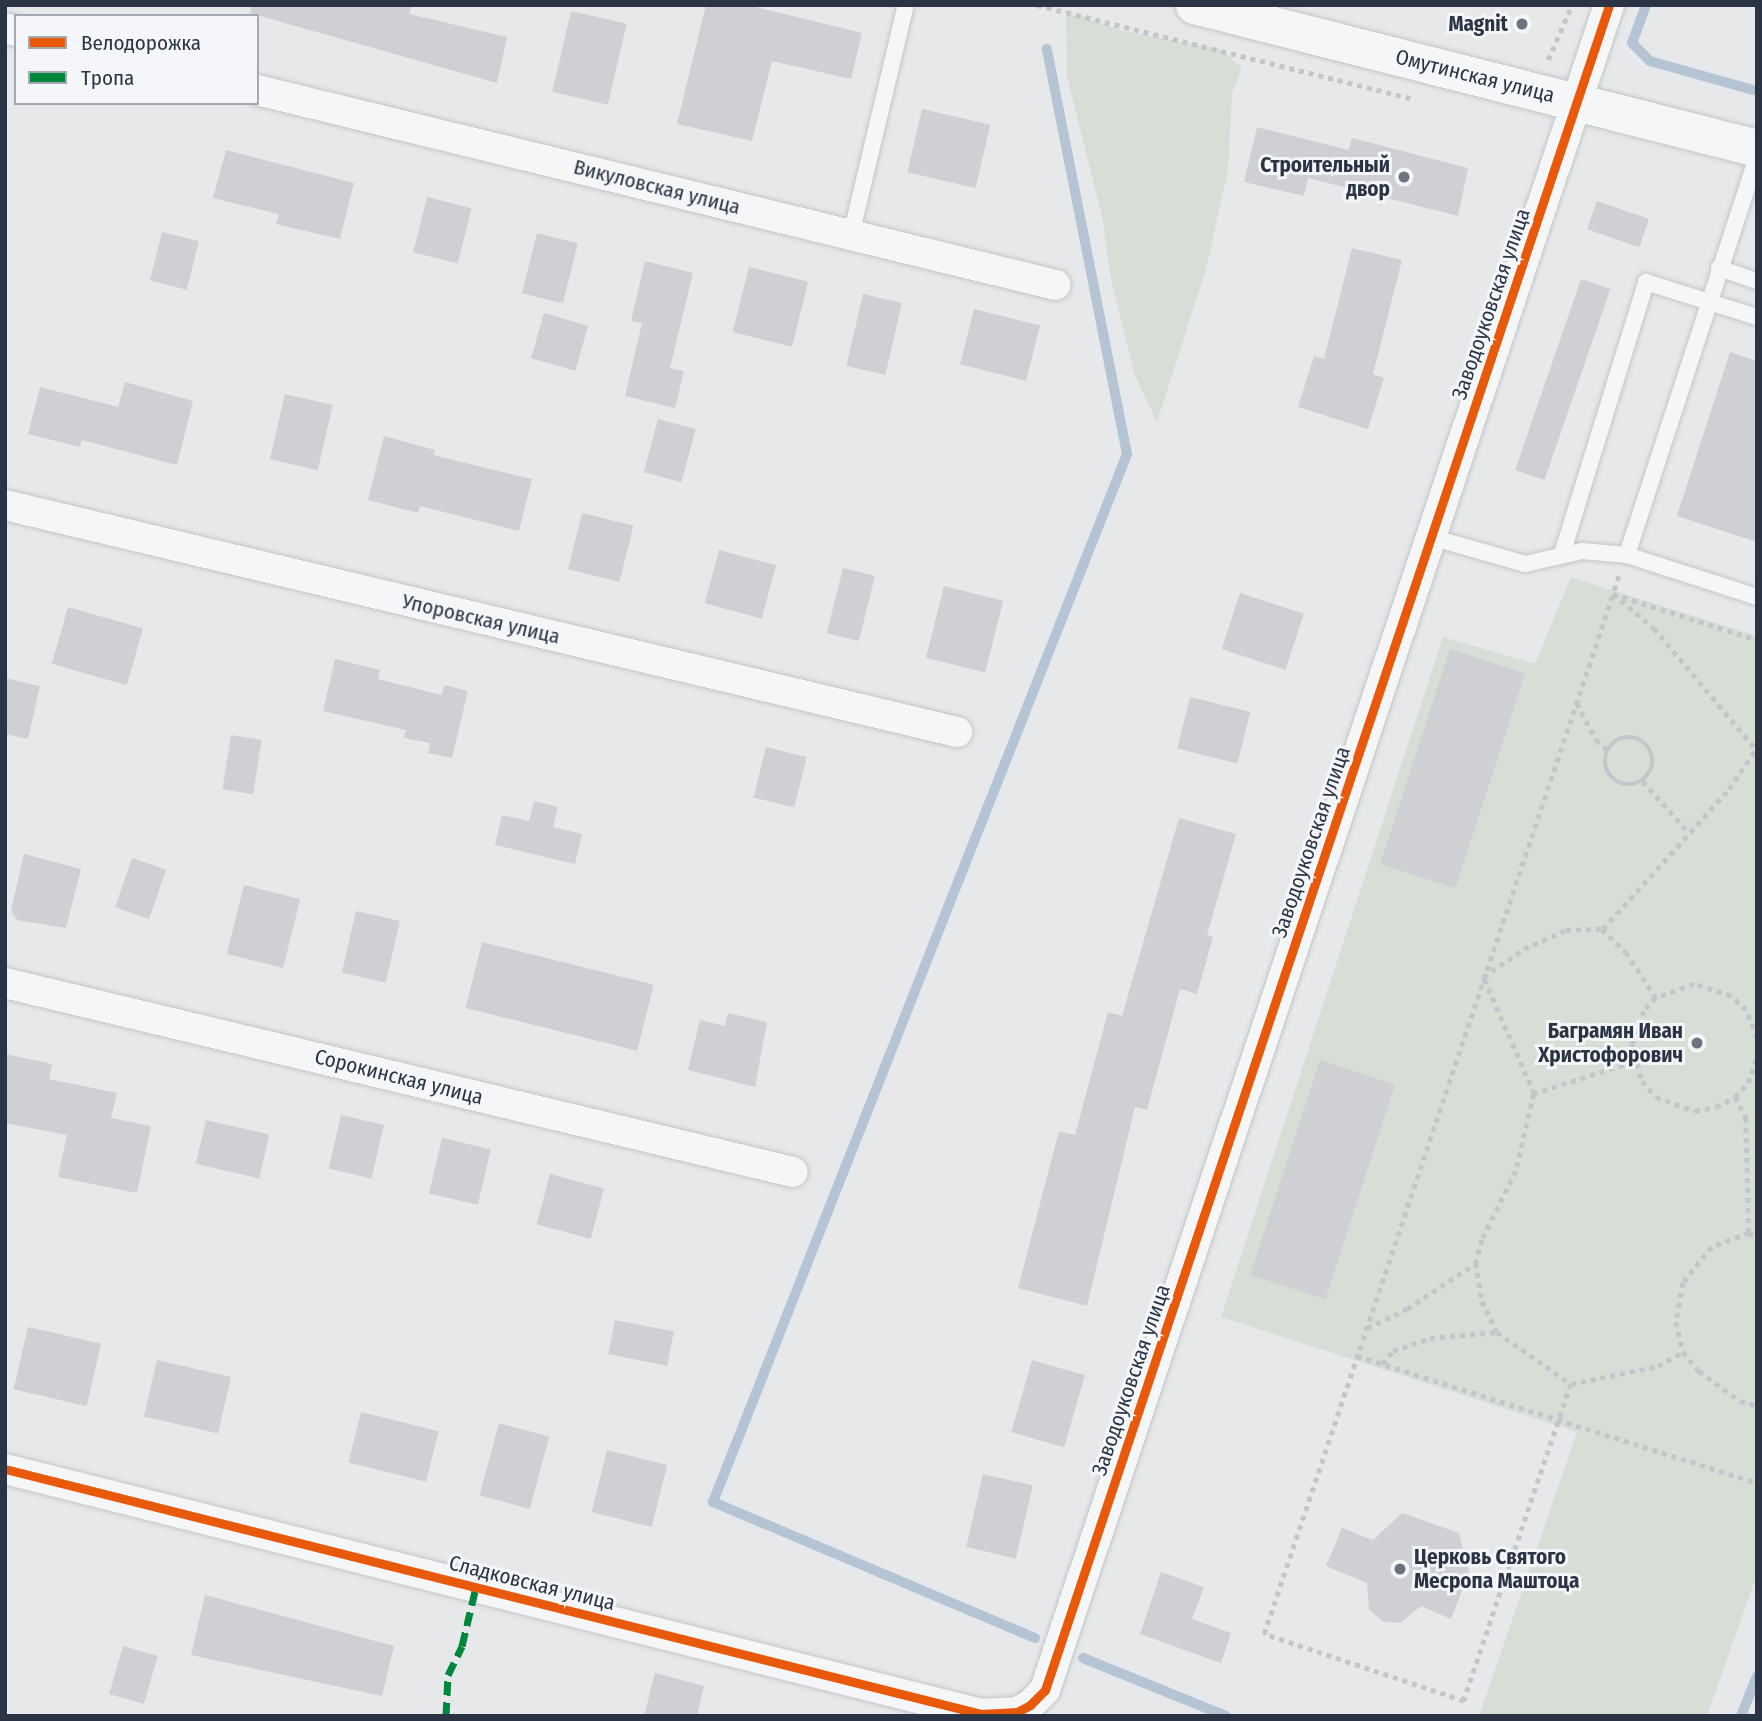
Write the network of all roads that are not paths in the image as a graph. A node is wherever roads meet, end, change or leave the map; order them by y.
1 (906, 5) edge
2 (1194, 5) edge
3 (1609, 6) edge
4 (259, 90) edge
5 (1577, 101) junction
6 (1757, 148) edge
7 (1757, 157) edge
8 (851, 235) junction
9 (1719, 268) junction
10 (1757, 281) edge
11 (1056, 285) dead end
12 (1709, 302) junction
13 (1757, 317) edge
14 (5, 505) edge
15 (1431, 537) junction
16 (1562, 554) junction
17 (1627, 555) junction
18 (1757, 597) edge
19 (957, 732) dead end
20 (5, 983) edge
21 (793, 1172) dead end
22 (5, 1469) edge
23 (1045, 1690) joint

1 - 8 lane
2 - 5 street, Омутинская улица
3 - 5 street, Заводоуковская улица
4 - 8 street, Викуловская улица
5 - 6 street, Омутинская улица
5 - 15 street, Заводоуковская улица
7 - 9 lane
8 - 11 street, Викуловская улица
9 - 10 lane
9 - 12 lane
12 - 13 lane
12 - 16 lane
12 - 17 lane
14 - 19 street, Упоровская улица
15 - 16 lane
15 - 23 street, Заводоуковская улица
16 - 17 lane
17 - 18 lane
20 - 21 street, Сорокинская улица
22 - 23 street, Сладковская улица

